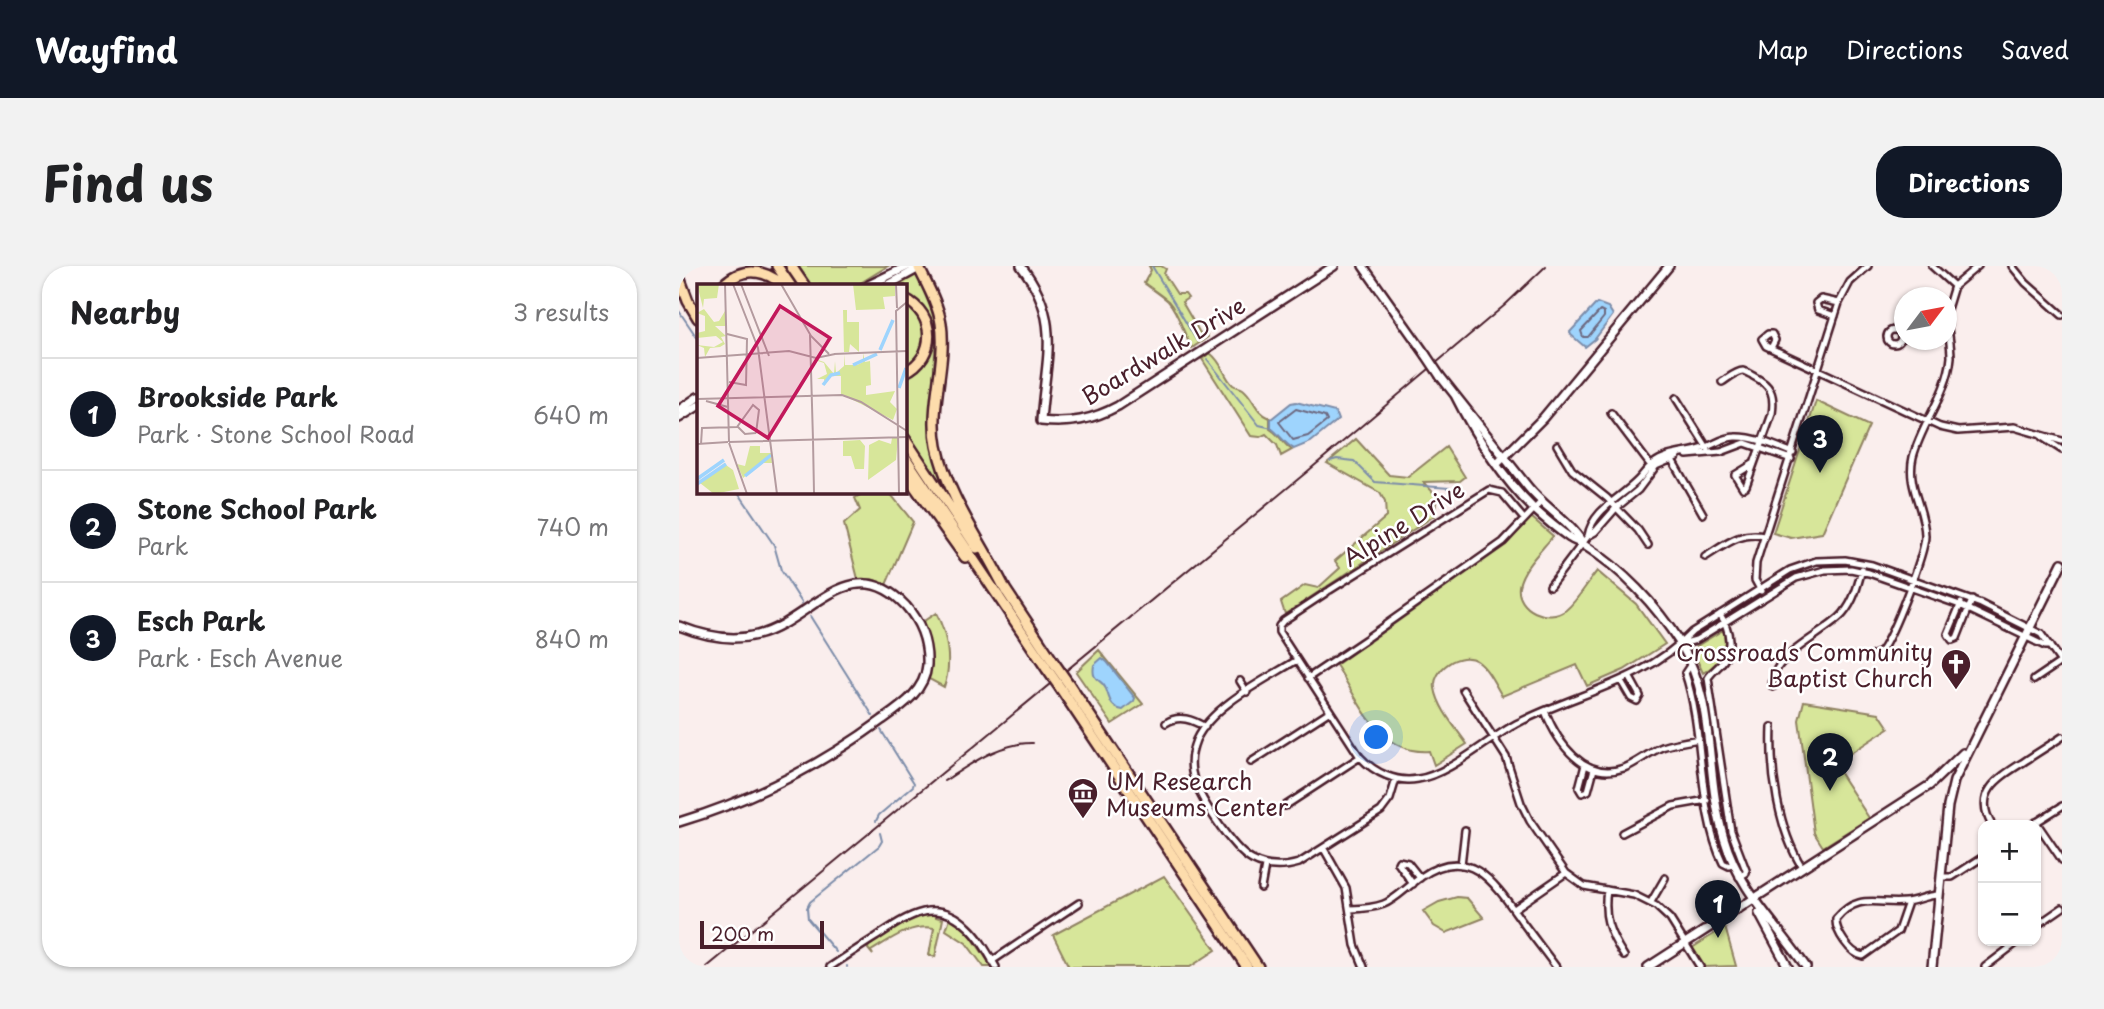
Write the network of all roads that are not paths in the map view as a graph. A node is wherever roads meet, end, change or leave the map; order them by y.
1 (777, 266) edge
2 (790, 266) edge
3 (898, 266) edge
4 (1021, 266) edge
5 (1334, 266) edge
6 (1363, 266) edge
7 (1669, 266) edge
8 (1868, 266) edge
9 (1932, 266) edge
10 (1978, 266) edge
11 (2012, 266) edge
12 (921, 267) edge
13 (679, 277) edge
14 (724, 284) edge
15 (782, 284) edge
16 (789, 284) edge
17 (802, 284) edge
18 (871, 284) edge
19 (871, 284) edge
20 (890, 284) edge
21 (1954, 286) joint
22 (907, 301) edge
23 (1839, 303) junction
24 (2061, 312) edge
25 (697, 316) edge
26 (1836, 316) junction
27 (1771, 348) dead end
28 (1950, 350) edge
29 (907, 370) edge
30 (1819, 371) junction
31 (1722, 382) dead end
32 (1455, 395) junction
33 (697, 398) edge
34 (1676, 398) dead end
35 (682, 412) edge
36 (1612, 413) dead end
37 (1927, 422) junction
38 (2040, 435) junction
39 (2062, 441) edge
40 (907, 442) edge
41 (1759, 444) junction
42 (1557, 445) dead end
43 (1709, 450) junction
44 (2062, 450) edge
45 (1792, 456) junction
46 (1670, 457) junction
47 (1505, 458) junction
48 (907, 460) edge
49 (1497, 464) junction
50 (1753, 464) dead end
51 (1652, 467) junction
52 (907, 476) edge
53 (1541, 502) junction
54 (1611, 502) junction
55 (1616, 508) junction
56 (1534, 509) junction
57 (1703, 514) dead end
58 (1524, 519) junction
59 (1588, 536) junction
60 (1764, 536) junction
61 (1582, 543) junction
62 (1648, 545) dead end
63 (1705, 557) dead end
64 (1863, 562) junction
65 (2062, 563) edge
66 (1861, 571) junction
67 (1913, 578) junction
68 (1550, 586) dead end
69 (1909, 587) junction
70 (1759, 589) junction
71 (1006, 591) junction
72 (1764, 596) junction
73 (1963, 596) junction
74 (1972, 600) junction
75 (1960, 605) junction
76 (1969, 608) junction
77 (1720, 614) junction
78 (1725, 622) junction
79 (679, 626) edge
80 (2029, 628) junction
81 (1021, 630) junction
82 (2025, 636) junction
83 (1680, 644) junction
84 (2050, 646) junction
85 (1872, 656) dead end
86 (1297, 660) junction
87 (2061, 662) edge
88 (1691, 664) junction
89 (1051, 666) junction
90 (1629, 676) junction
91 (1308, 678) junction
92 (2034, 680) dead end
93 (1240, 681) dead end
94 (1621, 681) junction
95 (1064, 686) junction
96 (1773, 687) dead end
97 (1463, 690) dead end
98 (1247, 692) junction
99 (1545, 710) junction
100 (1330, 711) junction
101 (1166, 723) dead end
102 (1205, 727) junction
103 (1772, 727) dead end
104 (1493, 737) junction
105 (2062, 737) edge
106 (1699, 739) junction
107 (1968, 747) junction
108 (1360, 757) junction
109 (1251, 762) dead end
110 (1585, 765) junction
111 (1594, 769) junction
112 (1396, 779) junction
113 (1954, 781) junction
114 (1930, 785) junction
115 (1707, 800) junction
116 (1285, 806) dead end
117 (2062, 806) edge
118 (1991, 820) edge
119 (2040, 820) edge
120 (679, 822) edge
121 (1465, 830) dead end
122 (1622, 833) dead end
123 (2041, 833) edge
124 (1324, 849) junction
125 (1978, 860) edge
126 (2062, 860) edge
127 (1733, 864) junction
128 (1461, 865) junction
129 (1265, 866) junction
130 (1802, 867) junction
131 (1566, 873) junction
132 (1739, 877) junction
133 (1941, 877) junction
134 (1420, 878) junction
135 (1665, 878) dead end
136 (1413, 884) junction
137 (1261, 888) dead end
138 (1607, 890) junction
139 (1939, 895) junction
140 (1753, 899) junction
141 (1651, 902) junction
142 (1908, 902) junction
143 (1080, 903) dead end
144 (2062, 908) edge
145 (1350, 909) junction
146 (1514, 909) junction
147 (2041, 923) edge
148 (1685, 943) junction
149 (2012, 946) edge
150 (1624, 956) dead end
151 (992, 961) junction
152 (830, 967) edge
153 (996, 967) edge
154 (1247, 967) edge
155 (1258, 967) edge
156 (1364, 967) edge
157 (1556, 967) edge
158 (1648, 967) edge
159 (1700, 967) edge
160 (1788, 967) edge
161 (1805, 967) edge
162 (1932, 967) edge
163 (1985, 967) edge

1 - 16 highway
2 - 17 highway
3 - 18 main road
4 - 5 main road, Boardwalk Drive
6 - 32 main road, bridge
7 - 47 main road
8 - 23 street
9 - 21 street
10 - 21 street
11 - 24 street
12 - 19 main road
12 - 20 main road
12 - 71 highway
13 - 25 highway
14 - 15 highway
22 - 29 highway
23 - 26 street
23 - 26 street
26 - 30 street
27 - 30 street
28 - 37 street
30 - 37 street
30 - 45 street
31 - 41 street
32 - 47 main road
32 - 49 main road
33 - 35 main road
34 - 43 street
36 - 51 street
37 - 38 street
37 - 67 street
38 - 39 street
38 - 44 street
40 - 71 highway
41 - 43 street
41 - 43 street
41 - 45 street
41 - 50 street
42 - 54 street
43 - 46 street
45 - 60 street
46 - 51 street
46 - 57 street
47 - 49 main road
47 - 53 main road
48 - 81 highway
49 - 56 main road
51 - 54 street
51 - 55 street
52 - 81 highway
53 - 56 street
53 - 61 main road
54 - 55 street
54 - 59 street
55 - 59 street
55 - 62 street
56 - 58 street
56 - 61 main road
58 - 86 street, Alpine Drive
58 - 91 street
59 - 61 street
60 - 63 street
60 - 70 street
61 - 68 street
61 - 83 main road
64 - 66 street
64 - 67 street
64 - 70 street
65 - 80 main road
66 - 69 street
66 - 72 street
66 - 96 street
67 - 69 street
67 - 73 street
69 - 75 street
69 - 85 street
70 - 72 street
70 - 77 street
71 - 89 highway
72 - 78 street
73 - 74 street
73 - 75 street
74 - 76 street
74 - 80 street
75 - 76 street
75 - 76 street
76 - 82 street
77 - 78 street
77 - 83 street
78 - 83 street
78 - 132 street
79 - 120 main road
80 - 82 main road
80 - 84 street
81 - 89 highway
82 - 84 street
82 - 107 main road
83 - 88 main road
83 - 90 street
84 - 87 street
86 - 91 street
86 - 98 street
87 - 92 street
88 - 106 street
88 - 127 main road
89 - 95 highway, bridge
90 - 94 street
90 - 94 street
91 - 100 street
93 - 98 street
94 - 99 street
95 - 154 highway
95 - 155 highway
97 - 104 street
98 - 102 street
99 - 104 street
99 - 110 street
100 - 108 street
100 - 109 street
101 - 102 street
102 - 129 street
103 - 130 street
104 - 112 street
104 - 131 street
105 - 118 street
106 - 111 street
106 - 115 street
107 - 113 main road
107 - 114 main road
108 - 112 street
108 - 116 street
110 - 111 street
110 - 111 street
112 - 124 street
113 - 114 main road
113 - 133 main road
114 - 130 main road
115 - 122 street
115 - 127 street
117 - 119 street
121 - 128 street
123 - 126 street
124 - 129 street
124 - 145 street
125 - 133 street
127 - 132 main road
128 - 134 street
128 - 146 street
129 - 137 street
130 - 140 main road
131 - 138 street
131 - 146 street
132 - 140 main road
133 - 139 main road
134 - 136 street
134 - 136 street
135 - 141 street
136 - 145 street
138 - 141 street
138 - 150 street
139 - 142 street
139 - 162 main road
140 - 148 main road
140 - 160 main road
140 - 161 main road
141 - 148 street
142 - 142 street
143 - 151 street
144 - 147 street
145 - 156 street
146 - 157 street
148 - 158 main road
148 - 159 street
149 - 163 street
151 - 152 street
151 - 153 street

